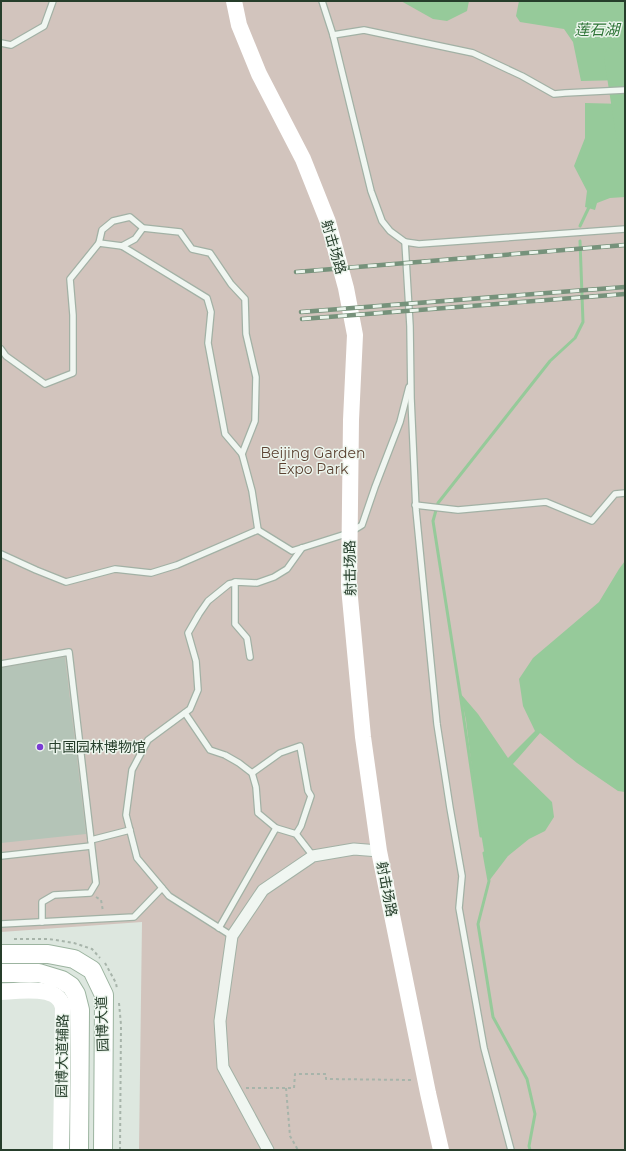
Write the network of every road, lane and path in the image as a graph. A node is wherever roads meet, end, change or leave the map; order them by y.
1 (53, 1) edge
2 (234, 1) edge
3 (322, 1) edge
4 (332, 35) junction
5 (1, 44) edge
6 (625, 90) edge
7 (143, 228) junction
8 (625, 229) edge
9 (404, 242) junction
10 (99, 243) junction
11 (122, 246) junction
12 (1, 349) edge
13 (411, 380) junction
14 (242, 454) junction
15 (625, 493) edge
16 (415, 505) junction
17 (258, 530) junction
18 (349, 533) junction
19 (302, 548) junction
20 (1, 554) edge
21 (235, 582) junction
22 (250, 657) dead end
23 (1, 664) edge
24 (185, 713) junction
25 (252, 774) junction
26 (276, 828) junction
27 (130, 830) junction
28 (296, 834) junction
29 (91, 843) junction
30 (379, 851) junction
31 (1, 856) edge
32 (313, 856) junction
33 (162, 888) junction
34 (90, 893) junction
35 (103, 918) junction
36 (42, 922) junction
37 (1, 924) edge
38 (219, 928) junction
39 (232, 936) junction
40 (1, 954) edge
41 (1, 974) edge
42 (1, 992) edge
43 (80, 1040) junction
44 (104, 1044) junction
45 (426, 1080) junction
46 (234, 1088) junction
47 (286, 1088) junction
48 (61, 1150) edge
49 (79, 1150) edge
50 (103, 1150) edge
51 (268, 1150) edge
52 (298, 1150) edge
53 (441, 1150) edge
54 (511, 1150) edge

1 - 5 lane
2 - 18 street, 射击场路
3 - 4 lane
4 - 6 lane
4 - 9 lane
7 - 10 lane
7 - 11 lane
7 - 14 lane
8 - 9 lane
9 - 13 lane
10 - 11 lane
10 - 12 lane
11 - 14 lane
13 - 16 lane
13 - 18 lane
14 - 17 lane
15 - 16 lane
16 - 54 lane
17 - 19 lane
17 - 20 lane
18 - 19 lane
18 - 30 street, 射击场路
19 - 21 lane
21 - 22 lane
21 - 24 lane
23 - 29 lane
24 - 25 lane
24 - 27 lane
25 - 26 lane
25 - 28 lane
26 - 28 lane
26 - 38 lane
27 - 29 lane
27 - 33 lane
28 - 32 lane
29 - 31 lane
29 - 34 lane
30 - 32 street
30 - 45 street, 射击场路
32 - 39 street
33 - 35 lane
33 - 38 lane
34 - 35 path
34 - 36 lane
35 - 36 lane
36 - 37 lane
38 - 39 lane
39 - 46 street
40 - 44 main road, 园博大道
41 - 43 main road, 园博大道
42 - 48 street, 园博大道辅路
43 - 44 main road
43 - 49 main road, 园博大道
44 - 50 main road, 园博大道
45 - 47 path
45 - 53 street, 射击场路
46 - 47 path
46 - 51 street
47 - 52 path

